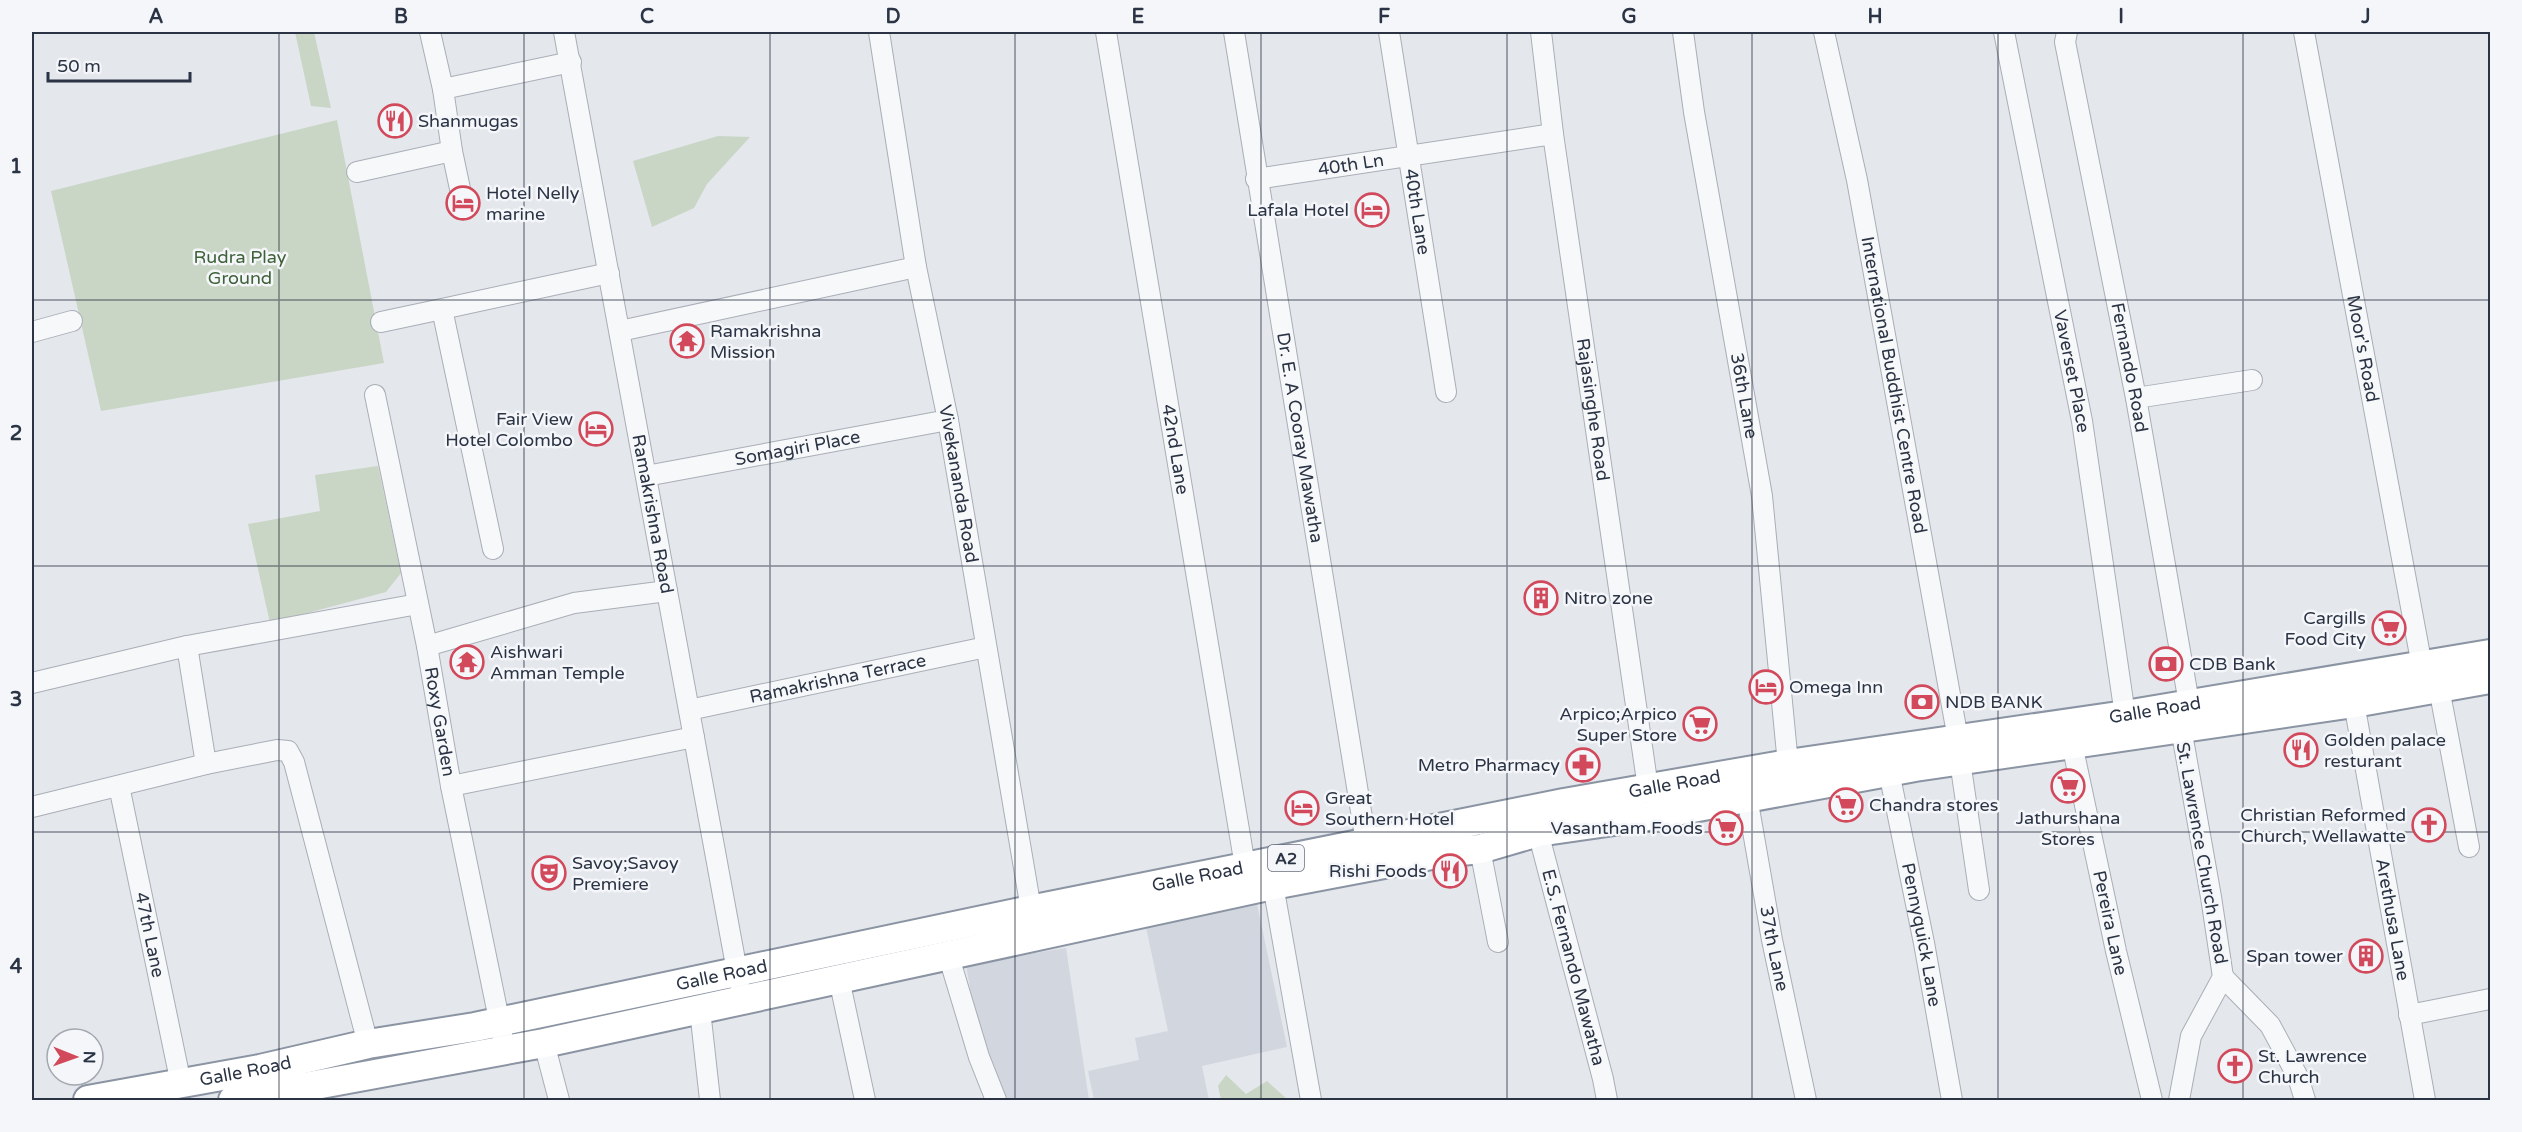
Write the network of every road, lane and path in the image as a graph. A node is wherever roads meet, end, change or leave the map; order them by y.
1 (430, 32) edge
2 (564, 32) edge
3 (879, 32) edge
4 (1106, 32) edge
5 (1234, 32) edge
6 (1389, 32) edge
7 (1540, 32) edge
8 (1683, 32) edge
9 (1824, 32) edge
10 (2004, 32) edge
11 (2067, 32) edge
12 (2304, 32) edge
13 (571, 62) junction
14 (443, 88) junction
15 (1553, 134) junction
16 (452, 151) junction
17 (1408, 157) junction
18 (357, 172) dead end
19 (1256, 179) junction
20 (463, 203) dead end
21 (916, 267) junction
22 (609, 273) junction
23 (442, 309) junction
24 (72, 321) dead end
25 (381, 322) dead end
26 (620, 331) junction
27 (32, 332) edge
28 (2252, 380) dead end
29 (1446, 392) dead end
30 (375, 395) dead end
31 (2136, 398) junction
32 (948, 420) junction
33 (646, 476) junction
34 (493, 549) dead end
35 (668, 591) junction
36 (418, 604) junction
37 (186, 646) junction
38 (427, 646) junction
39 (986, 647) junction
40 (2490, 654) edge
41 (2430, 677) junction
42 (2490, 679) edge
43 (32, 683) edge
44 (2354, 703) junction
45 (2254, 705) junction
46 (689, 710) junction
47 (2125, 715) junction
48 (2185, 716) junction
49 (694, 737) junction
50 (2072, 744) junction
51 (1959, 750) junction
52 (206, 764) junction
53 (1788, 764) junction
54 (1888, 772) junction
55 (119, 786) junction
56 (451, 786) junction
57 (1648, 788) junction
58 (1747, 797) junction
59 (32, 807) edge
60 (1538, 832) junction
61 (1366, 842) junction
62 (2469, 847) dead end
63 (1480, 849) junction
64 (1245, 866) junction
65 (1273, 885) junction
66 (1979, 890) dead end
67 (1033, 923) junction
68 (1498, 942) dead end
69 (948, 954) junction
70 (2223, 977) junction
71 (839, 979) junction
72 (740, 985) junction
73 (2490, 999) edge
74 (700, 1010) junction
75 (2409, 1015) junction
76 (502, 1035) junction
77 (544, 1043) junction
78 (368, 1044) junction
79 (181, 1084) junction
80 (88, 1101) edge
81 (233, 1101) edge
82 (559, 1101) edge
83 (710, 1101) edge
84 (865, 1101) edge
85 (996, 1101) edge
86 (1311, 1101) edge
87 (1607, 1101) edge
88 (1806, 1101) edge
89 (1952, 1101) edge
90 (2152, 1101) edge
91 (2179, 1101) edge
92 (2305, 1101) edge
93 (2425, 1101) edge

1 - 14 street
2 - 13 street, Ramakrishna Road
3 - 21 street, Vivekananda Road
4 - 64 street, 42nd Lane
5 - 19 street, Dr. E. A Cooray Mawatha
6 - 17 street, 40th Lane
7 - 15 street, Rajasinghe Road
8 - 53 street, 36th Lane
9 - 51 street, International Buddhist Centre Road
10 - 47 street, Vaverset Place
11 - 31 street, Fernando Road
12 - 41 street, Moor's Road
13 - 14 street
13 - 22 street, Ramakrishna Road
14 - 16 street
15 - 17 street, 40th Ln
15 - 57 street, Rajasinghe Road
16 - 18 street
16 - 20 street
17 - 19 street, 40th Ln
17 - 29 street, 40th Lane
19 - 61 street, Dr. E. A Cooray Mawatha
21 - 26 street
21 - 32 street, Vivekananda Road
22 - 23 street
22 - 26 street, Ramakrishna Road
23 - 25 street
23 - 34 street
24 - 27 street
26 - 33 street, Ramakrishna Road
28 - 31 street
30 - 36 street, Roxy Garden
31 - 48 street, Fernando Road
32 - 33 street, Somagiri Place
32 - 39 street, Vivekananda Road
33 - 35 street, Ramakrishna Road
35 - 38 street
35 - 46 street, Ramakrishna Road
36 - 37 street
36 - 38 street, Roxy Garden
37 - 43 street
37 - 52 street
38 - 56 street, Roxy Garden
39 - 46 street, Ramakrishna Terrace
39 - 67 street, Vivekananda Road
40 - 41 highway, Galle Road / A2
41 - 42 highway, Galle Road / A2
41 - 44 highway, Galle Road / A2
41 - 45 highway, Galle Road / A2
41 - 62 street, Moor's Road
44 - 45 highway, Galle Road / A2
44 - 75 street, Arethusa Lane
45 - 48 highway, Galle Road / A2
46 - 49 street, Ramakrishna Road
47 - 48 highway, Galle Road / A2
47 - 51 highway, Galle Road / A2
48 - 50 highway, Galle Road / A2
48 - 70 street, St. Lawrence Church Road
49 - 56 street
49 - 72 street, Ramakrishna Road
50 - 51 highway, Galle Road / A2
50 - 90 street, Pereira Lane
51 - 53 highway, Galle Road / A2
51 - 54 highway, Galle Road / A2
51 - 66 street, International Buddhist Centre Road
52 - 55 street
52 - 78 street
53 - 57 highway, Galle Road / A2
54 - 58 highway, Galle Road / A2
54 - 89 street, Pennyquick Lane
55 - 59 street
55 - 79 street, 47th Lane
56 - 76 street, Roxy Garden
57 - 61 highway, Galle Road / A2
58 - 60 highway, Galle Road / A2
58 - 88 street, 37th Lane
60 - 63 highway, Galle Road / A2
60 - 87 street, E.S. Fernando Mawatha
61 - 64 highway, Galle Road / A2
63 - 65 highway, Galle Road / A2
63 - 68 street
64 - 67 highway, Galle Road / A2
65 - 67 highway, Galle Road / A2
65 - 86 street
67 - 69 highway, Galle Road / A2
67 - 72 highway, Galle Road / A2
69 - 71 highway, Galle Road / A2
69 - 85 street
70 - 91 street, St. Lawrence Church Road
70 - 92 street, St. Lawrence Church Road
71 - 72 highway, Galle Road / A2
71 - 84 street
72 - 74 highway, Galle Road / A2
72 - 76 highway, Galle Road / A2
73 - 75 street
74 - 77 highway, Galle Road / A2
74 - 83 street
75 - 93 street, Arethusa Lane
76 - 77 highway, Galle Road / A2
76 - 78 highway, Galle Road / A2
76 - 81 highway, Galle Road / A2
77 - 82 street
78 - 79 highway, Galle Road / A2
79 - 80 highway, Galle Road / A2

